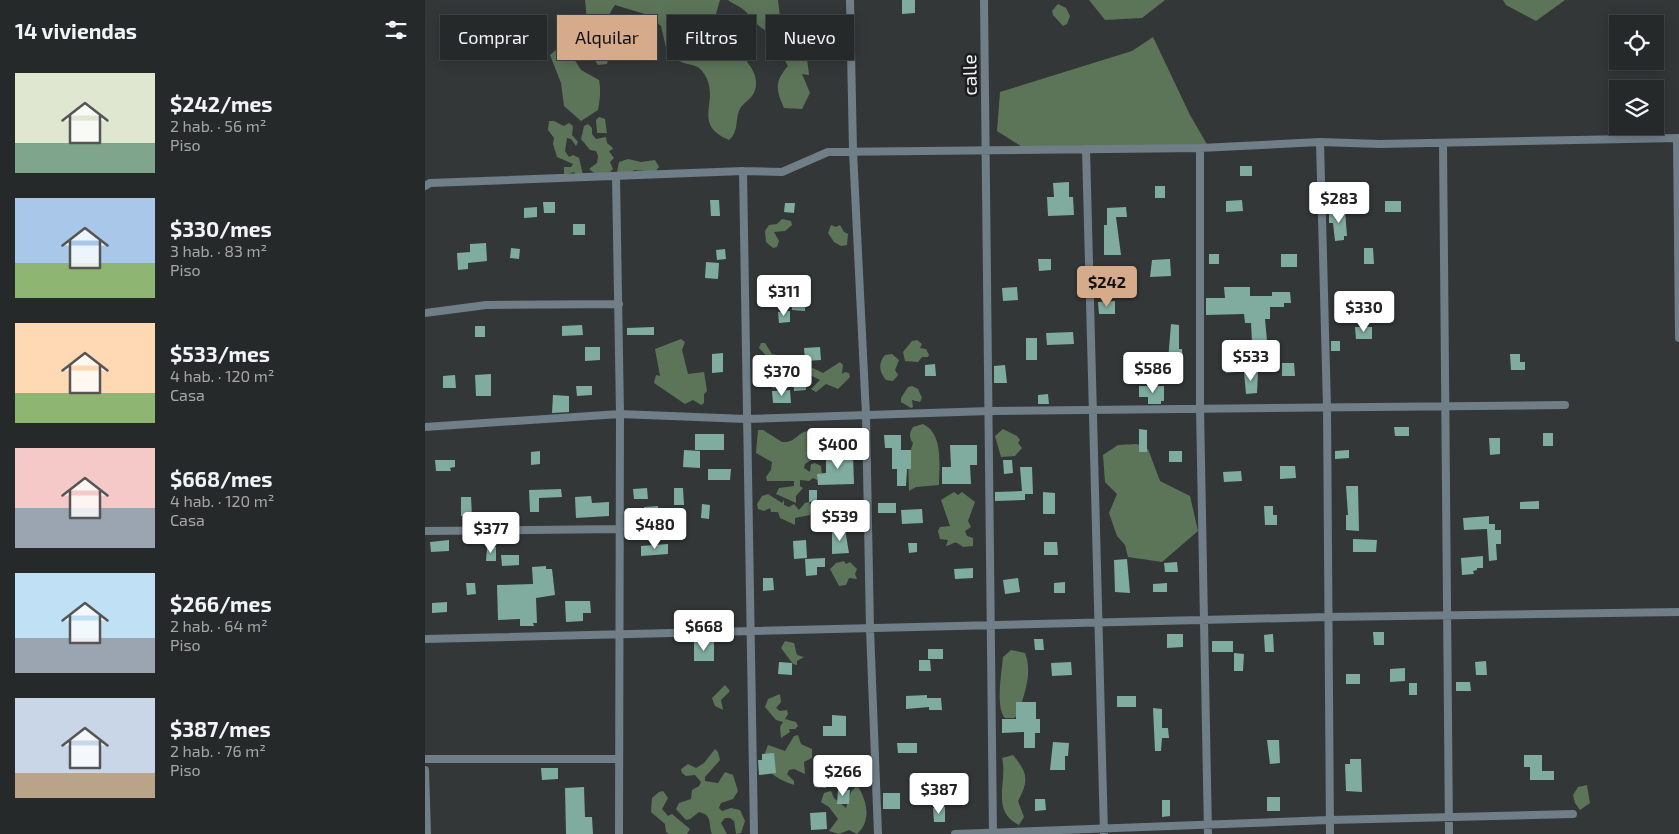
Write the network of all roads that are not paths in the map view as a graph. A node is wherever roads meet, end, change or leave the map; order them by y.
1 (850, 0) edge
2 (984, 0) edge
3 (1678, 138) edge
4 (1320, 142) junction
5 (1443, 142) junction
6 (1200, 148) junction
7 (1086, 149) junction
8 (987, 150) junction
9 (853, 151) junction
10 (743, 170) junction
11 (616, 176) junction
12 (425, 186) edge
13 (619, 304) junction
14 (425, 313) edge
15 (1679, 338) edge
16 (1445, 405) junction
17 (1565, 405) dead end
18 (1327, 407) junction
19 (1200, 408) junction
20 (1092, 410) junction
21 (989, 411) junction
22 (620, 414) junction
23 (867, 415) junction
24 (746, 419) junction
25 (425, 427) edge
26 (620, 529) junction
27 (425, 531) edge
28 (1679, 612) edge
29 (1447, 615) junction
30 (1327, 617) junction
31 (1204, 620) junction
32 (1098, 622) junction
33 (991, 625) junction
34 (870, 628) junction
35 (750, 632) junction
36 (620, 635) junction
37 (425, 640) edge
38 (425, 759) edge
39 (619, 759) junction
40 (425, 770) edge
41 (1573, 814) dead end
42 (1449, 817) junction
43 (1330, 820) junction
44 (1208, 825) junction
45 (1104, 831) edge
46 (993, 833) edge
47 (427, 834) edge
48 (619, 834) edge
49 (754, 834) edge
50 (878, 834) edge
51 (955, 834) edge
52 (1208, 834) edge
53 (1330, 834) edge
54 (1449, 834) edge

1 - 9 street
2 - 8 street, calle
3 - 5 street
3 - 15 street
4 - 5 street
4 - 6 street
4 - 18 street
5 - 16 street
6 - 7 street
6 - 19 street
7 - 8 street
7 - 20 street
8 - 9 street
8 - 21 street, calle
9 - 10 street
9 - 23 street
10 - 11 street
10 - 24 street
11 - 12 street
11 - 13 street
13 - 14 street
13 - 22 street
16 - 17 street
16 - 18 street
16 - 29 street
18 - 19 street
18 - 30 street
19 - 20 street
19 - 31 street
20 - 21 street
20 - 32 street
21 - 23 street
21 - 33 street, calle
22 - 24 street
22 - 25 street
22 - 26 street
23 - 24 street
23 - 34 street
24 - 35 street
26 - 27 street
26 - 36 street
28 - 29 street
29 - 30 street
29 - 42 street
30 - 31 street
30 - 43 street
31 - 32 street
31 - 44 street
32 - 33 street
32 - 45 street
33 - 34 street
33 - 46 street, calle
34 - 35 street
34 - 50 street
35 - 36 street
35 - 49 street
36 - 37 street
36 - 39 street
38 - 39 street
39 - 48 street
40 - 47 street
41 - 42 street
42 - 43 street
42 - 54 street
43 - 44 street
43 - 53 street
44 - 45 street
44 - 52 street
45 - 46 street
46 - 51 street

